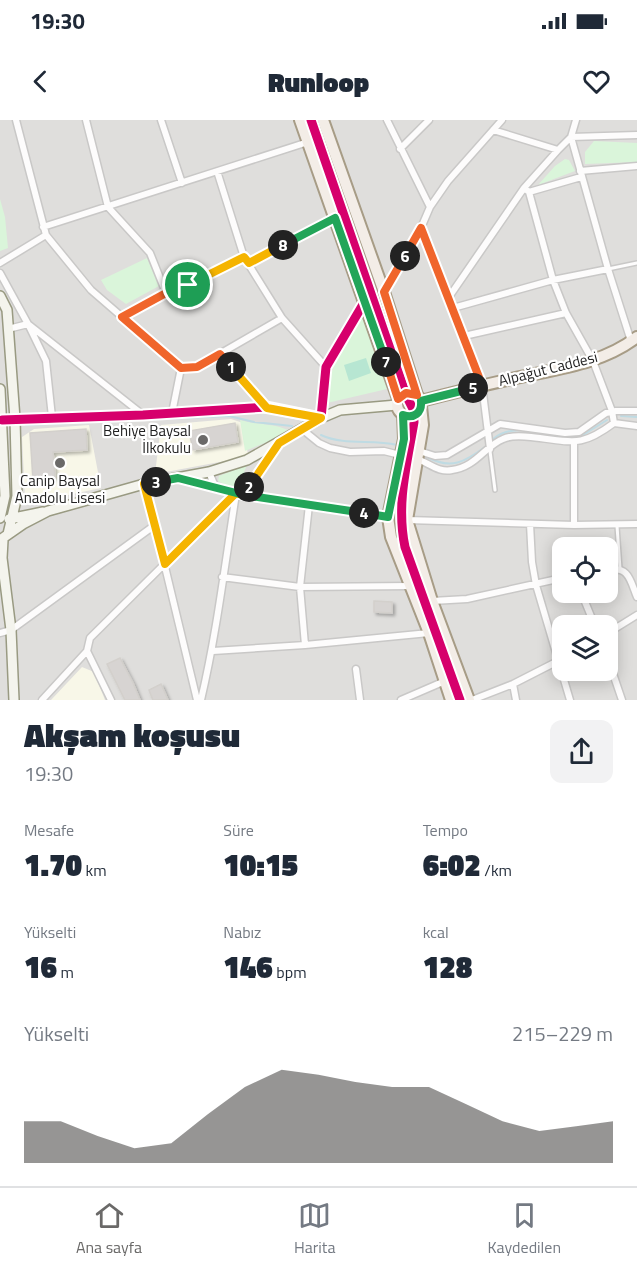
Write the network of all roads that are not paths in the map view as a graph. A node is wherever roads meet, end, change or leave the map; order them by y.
1 (16, 120) edge
2 (86, 120) edge
3 (161, 120) edge
4 (300, 120) edge
5 (323, 120) edge
6 (387, 120) edge
7 (429, 120) edge
8 (502, 120) edge
9 (576, 120) edge
10 (493, 130) junction
11 (637, 135) edge
12 (571, 137) junction
13 (308, 142) junction
14 (400, 149) junction
15 (558, 150) junction
16 (637, 166) edge
17 (217, 171) junction
18 (580, 174) junction
19 (182, 183) junction
20 (527, 190) junction
21 (108, 207) junction
22 (430, 207) junction
23 (335, 218) junction
24 (44, 227) junction
25 (421, 228) junction
26 (46, 235) junction
27 (247, 260) junction
28 (0, 262) edge
29 (637, 263) edge
30 (608, 269) junction
31 (0, 273) edge
32 (553, 280) junction
33 (384, 292) junction
34 (166, 293) junction
35 (0, 296) edge
36 (449, 297) junction
37 (365, 301) junction
38 (453, 308) junction
39 (566, 313) junction
40 (122, 317) junction
41 (282, 318) junction
42 (28, 324) junction
43 (8, 329) junction
44 (464, 336) junction
45 (634, 339) edge
46 (220, 354) junction
47 (593, 361) junction
48 (326, 367) junction
49 (181, 368) junction
50 (482, 385) junction
51 (0, 389) edge
52 (420, 401) junction
53 (398, 402) junction
54 (267, 408) junction
55 (612, 411) junction
56 (637, 411) edge
57 (172, 413) junction
58 (142, 415) junction
59 (403, 415) junction
60 (52, 417) junction
61 (321, 418) junction
62 (15, 419) junction
63 (2, 420) junction
64 (614, 423) junction
65 (637, 426) edge
66 (303, 429) junction
67 (487, 431) junction
68 (279, 443) junction
69 (574, 443) junction
70 (490, 449) junction
71 (400, 455) junction
72 (418, 455) junction
73 (17, 456) junction
74 (2, 458) edge
75 (209, 472) junction
76 (178, 478) junction
77 (144, 484) junction
78 (495, 489) dead end
79 (218, 490) junction
80 (236, 493) junction
81 (244, 495) junction
82 (17, 496) junction
83 (309, 505) junction
84 (48, 512) junction
85 (32, 513) junction
86 (388, 517) junction
87 (13, 518) junction
88 (0, 520) edge
89 (407, 520) junction
90 (530, 524) junction
91 (637, 524) edge
92 (155, 525) junction
93 (574, 525) junction
94 (617, 525) junction
95 (4, 538) edge
96 (165, 564) junction
97 (620, 568) joint
98 (222, 577) junction
99 (552, 581) edge
100 (536, 585) junction
101 (300, 586) junction
102 (411, 586) junction
103 (637, 597) edge
104 (432, 601) junction
105 (637, 615) edge
106 (618, 627) edge
107 (10, 630) junction
108 (0, 633) edge
109 (429, 633) junction
110 (552, 635) edge
111 (305, 645) junction
112 (87, 651) junction
113 (213, 651) junction
114 (552, 664) edge
115 (356, 669) dead end
116 (445, 681) junction
117 (565, 681) edge
118 (616, 681) edge
119 (513, 684) junction
120 (14, 700) edge
121 (42, 700) edge
122 (111, 700) edge
123 (199, 700) edge
124 (360, 700) edge
125 (401, 700) edge
126 (451, 700) edge
127 (471, 700) edge
128 (516, 700) edge
129 (570, 700) edge
130 (622, 700) edge

1 - 24 street
2 - 21 street
3 - 19 street
4 - 13 main road
5 - 33 main road
6 - 14 street
7 - 14 street
8 - 10 street
9 - 12 street
10 - 15 street
10 - 22 street
11 - 12 street
12 - 15 street
12 - 18 street
13 - 17 street
13 - 23 main road
14 - 22 street
15 - 20 street
16 - 18 street
17 - 19 street
17 - 27 street
18 - 20 street
18 - 30 street
19 - 21 street
20 - 32 street
20 - 36 street
21 - 24 street
21 - 34 street
22 - 25 street
23 - 27 street
23 - 37 main road
24 - 26 street
25 - 33 street
25 - 36 street
26 - 28 street
26 - 40 street
27 - 34 street
27 - 41 street
29 - 30 lane
30 - 32 street
30 - 45 street
31 - 42 street
32 - 38 street
32 - 39 street
33 - 52 main road
34 - 40 street
35 - 43 main road
36 - 38 street
37 - 48 street
37 - 53 main road
38 - 44 street
39 - 44 street
39 - 47 street
40 - 49 street
41 - 46 street
41 - 48 street
42 - 43 street
42 - 58 street
42 - 60 street
43 - 62 main road
44 - 50 street
45 - 47 main road, Alpağut Caddesi
46 - 49 street
46 - 54 street
47 - 50 main road, Alpağut Caddesi
47 - 55 street
48 - 61 street
49 - 57 street
50 - 52 main road, Alpağut Caddesi
50 - 67 street
51 - 63 main road
52 - 53 main road
52 - 59 main road
52 - 72 main road
53 - 59 main road
53 - 61 main road
54 - 57 street
54 - 61 street
55 - 56 street
55 - 64 street
55 - 67 street
57 - 58 street
58 - 60 street
59 - 71 main road
60 - 62 street
61 - 66 main road
62 - 63 street
62 - 73 main road
63 - 74 main road
64 - 65 street
64 - 69 street
66 - 68 main road
66 - 71 street
67 - 70 street
67 - 72 street
68 - 75 main road
68 - 81 street
69 - 70 street
69 - 93 street
70 - 72 street
70 - 78 lane
71 - 86 main road
72 - 89 main road
73 - 74 street
73 - 82 main road
74 - 88 main road
75 - 76 main road
75 - 79 street
76 - 77 main road
76 - 79 street
77 - 84 main road
77 - 92 street
79 - 80 street
80 - 81 street
80 - 96 street
80 - 98 street
81 - 83 street
82 - 85 main road
82 - 87 main road
83 - 86 street
83 - 101 street
84 - 85 main road
84 - 95 main road
85 - 87 main road
86 - 102 main road
87 - 88 main road
87 - 95 main road
89 - 90 street
89 - 104 main road
90 - 93 street
90 - 100 street
91 - 94 street
92 - 96 street
92 - 107 street
93 - 94 street
94 - 97 lane
95 - 107 main road
96 - 112 street
96 - 123 street
97 - 103 street
98 - 101 street
98 - 113 street
99 - 100 street
100 - 104 street
100 - 110 street
101 - 102 street
101 - 111 street
102 - 109 main road
104 - 127 main road
105 - 106 street
107 - 108 street
107 - 120 main road
109 - 111 street
109 - 116 main road
111 - 113 street
112 - 121 street
112 - 122 street
113 - 123 street
114 - 119 street
115 - 124 street
116 - 125 street
116 - 126 main road
117 - 129 street
118 - 130 street
119 - 127 street
119 - 128 street

